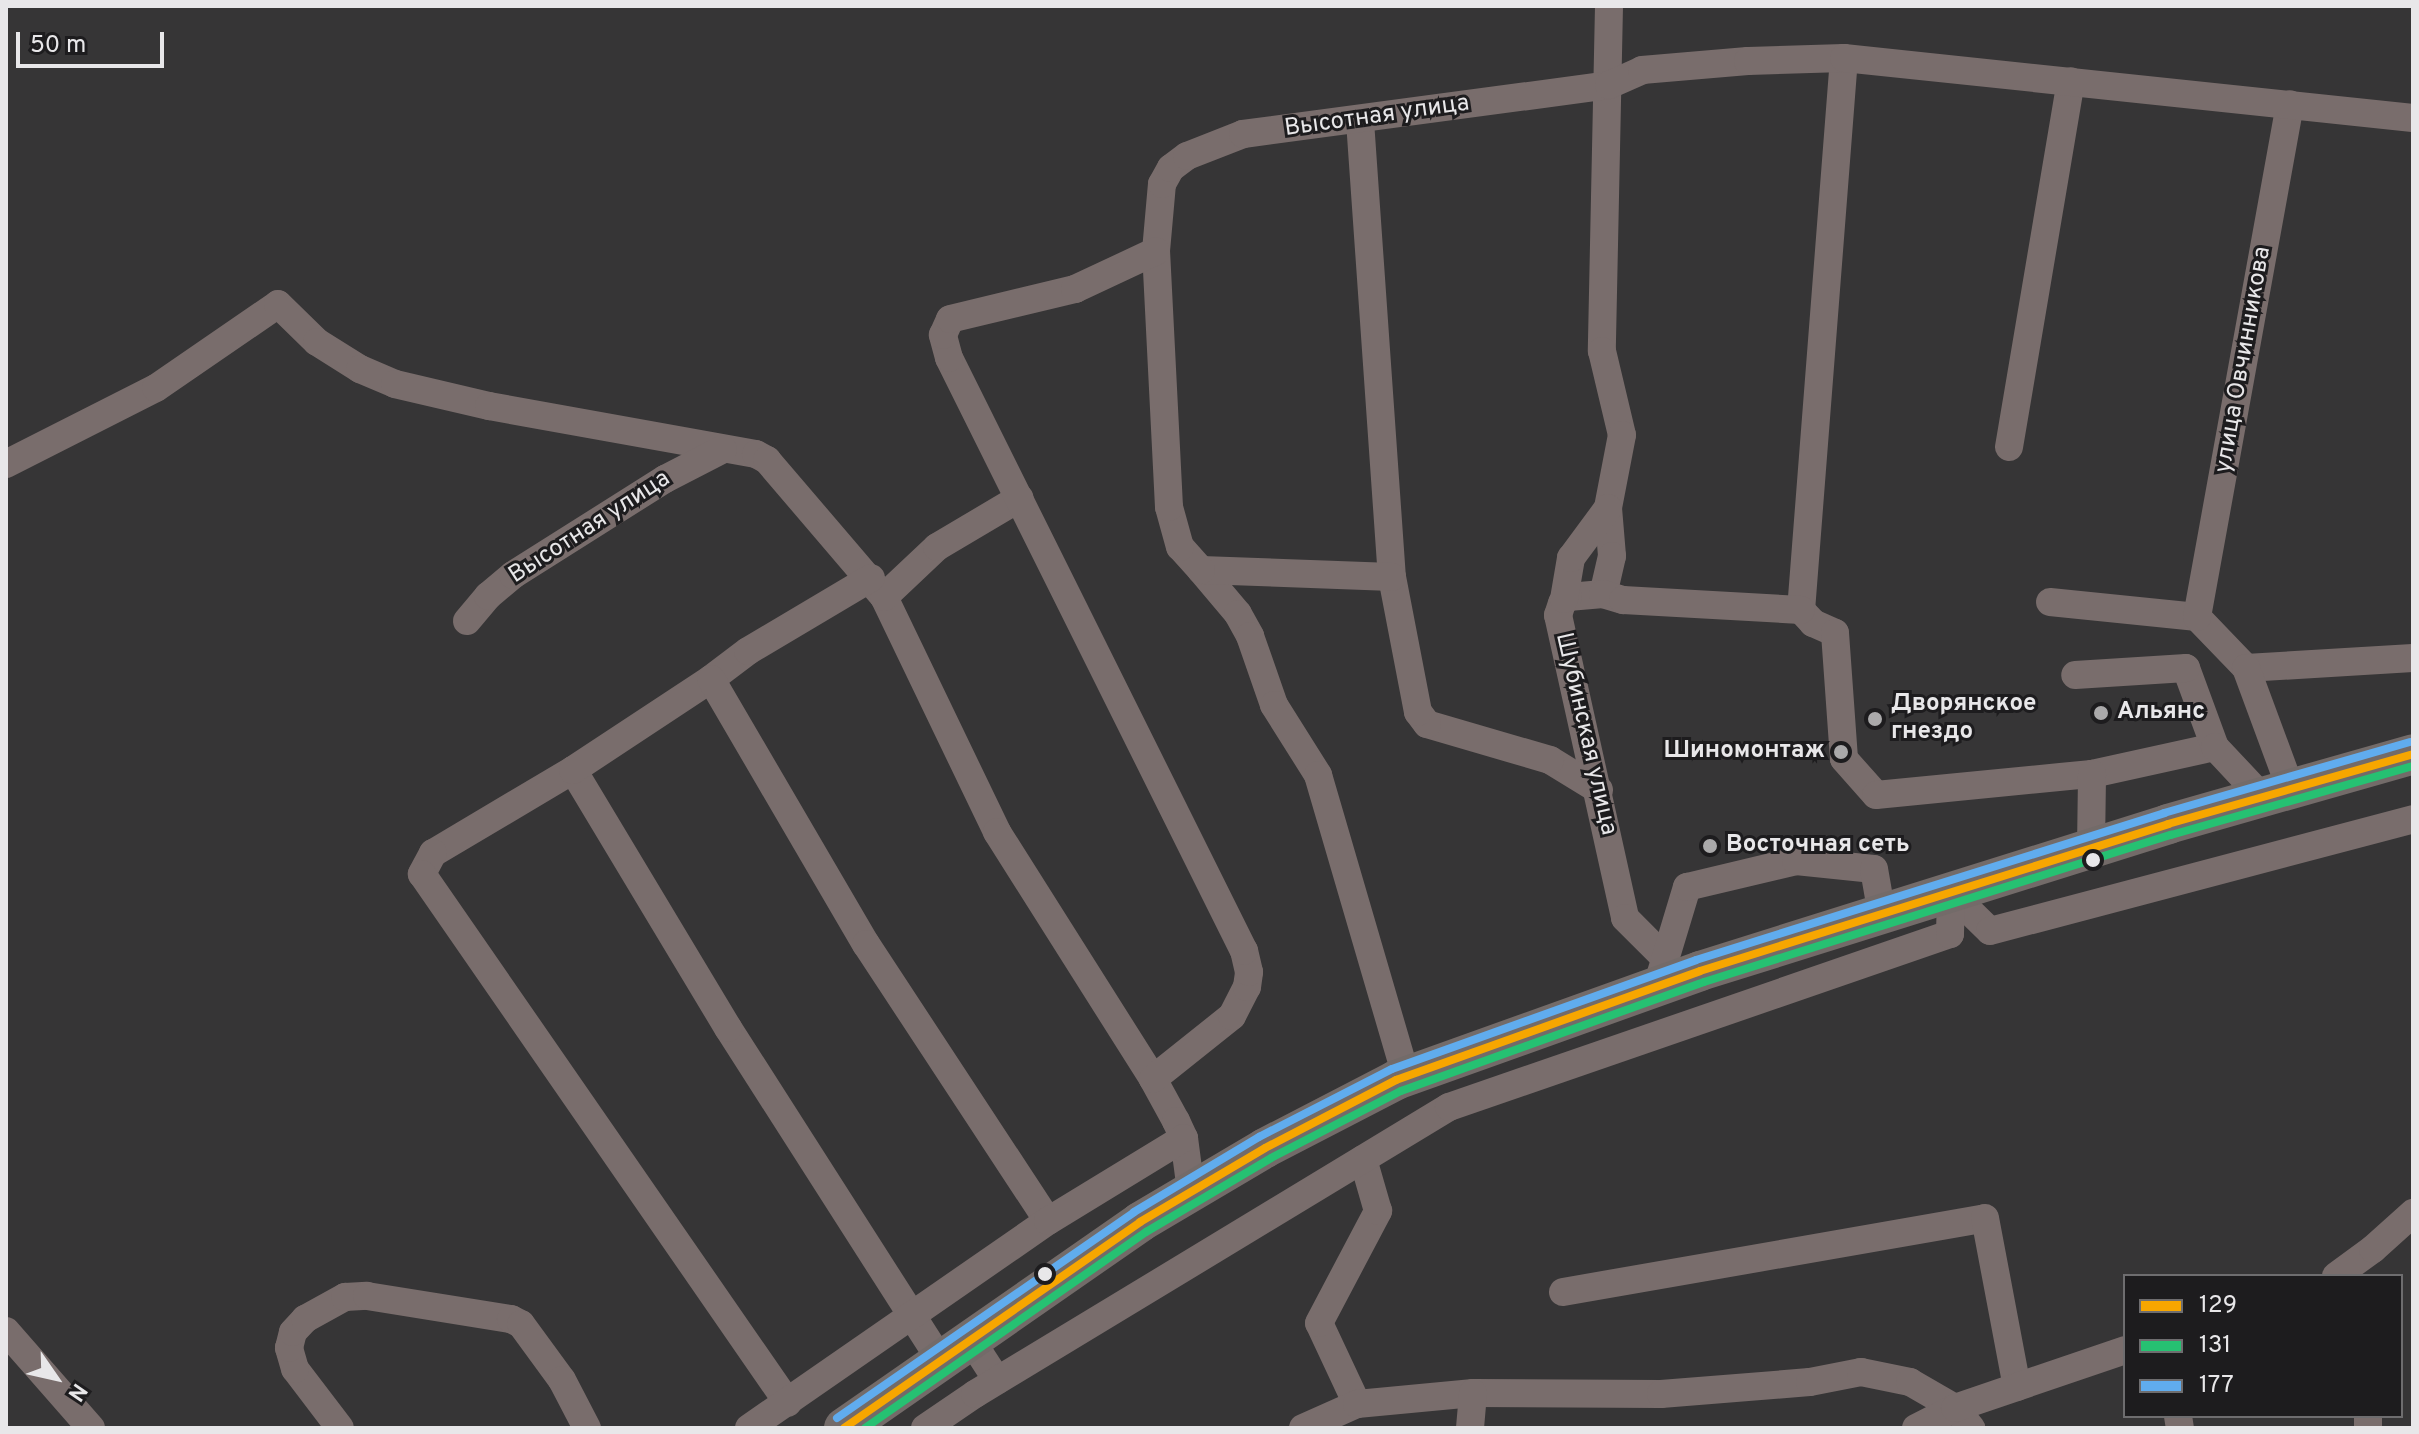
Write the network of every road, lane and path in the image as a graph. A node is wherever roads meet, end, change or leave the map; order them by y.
1 (1609, 6) edge
2 (1844, 58) junction
3 (2071, 81) junction
4 (1609, 85) junction
5 (2290, 104) junction
6 (2413, 118) edge
7 (1360, 121) junction
8 (1156, 251) junction
9 (2009, 447) dead end
10 (723, 449) junction
11 (6, 464) edge
12 (1020, 498) junction
13 (1608, 508) junction
14 (1201, 570) junction
15 (1392, 577) junction
16 (877, 587) junction
17 (1603, 594) junction
18 (1564, 599) junction
19 (2050, 602) dead end
20 (1801, 610) junction
21 (2197, 617) junction
22 (467, 621) dead end
23 (2413, 658) edge
24 (2246, 668) junction
25 (2075, 675) dead end
26 (711, 679) junction
27 (2215, 747) junction
28 (2413, 754) edge
29 (573, 770) junction
30 (2092, 774) junction
31 (1599, 790) junction
32 (2276, 792) junction
33 (2413, 819) edge
34 (2091, 848) junction
35 (1951, 893) junction
36 (1882, 915) junction
37 (1661, 972) junction
38 (1406, 1076) junction
39 (1153, 1079) junction
40 (1184, 1138) junction
41 (1363, 1159) junction
42 (1191, 1191) junction
43 (2413, 1213) edge
44 (1048, 1221) junction
45 (2373, 1263) edge
46 (2342, 1274) edge
47 (1563, 1292) dead end
48 (911, 1315) junction
49 (6, 1331) edge
50 (956, 1351) junction
51 (2123, 1351) edge
52 (997, 1380) junction
53 (2017, 1387) junction
54 (1473, 1393) junction
55 (788, 1403) junction
56 (1357, 1404) junction
57 (1963, 1418) edge
58 (91, 1428) edge
59 (340, 1428) edge
60 (587, 1428) edge
61 (749, 1428) edge
62 (844, 1428) edge
63 (925, 1428) edge
64 (1303, 1428) edge
65 (1470, 1428) edge
66 (1916, 1428) edge

1 - 4 street
2 - 3 street, Высотная улица
2 - 4 street, Высотная улица
2 - 20 street
3 - 5 street, Высотная улица
3 - 9 street
4 - 7 street, Высотная улица
4 - 13 street
5 - 6 street, Высотная улица
5 - 21 street, улица Овчинникова
7 - 8 street, Высотная улица
7 - 15 street
8 - 12 street
8 - 14 street
10 - 11 street
10 - 16 street
10 - 22 street, Высотная улица
12 - 16 street
12 - 39 street
13 - 17 street
13 - 18 street
14 - 15 street
14 - 38 street
15 - 31 street
16 - 26 street
16 - 39 street
17 - 18 street, Шубинская улица
17 - 20 street, Шубинская улица
18 - 31 street, Шубинская улица
19 - 21 street
20 - 30 street
21 - 24 street
23 - 24 street
24 - 32 street
25 - 27 street
26 - 29 street
26 - 44 street
27 - 30 street
27 - 32 street
28 - 32 highway
29 - 48 street
29 - 55 street
30 - 34 street
31 - 37 street, Шубинская улица
32 - 34 highway
33 - 35 street
34 - 35 highway
35 - 36 highway
35 - 41 street
36 - 37 highway
36 - 37 street
37 - 38 highway
38 - 42 highway
39 - 40 street
40 - 42 street
40 - 44 street
41 - 52 street
41 - 56 street
42 - 50 highway
43 - 45 street
44 - 48 street
45 - 46 street
47 - 53 street
48 - 50 street
48 - 55 street
49 - 58 street
50 - 52 street
50 - 62 highway
51 - 53 street
52 - 63 street
53 - 57 street
54 - 56 street
54 - 57 street
54 - 65 street
55 - 61 street
56 - 64 street
57 - 66 street
59 - 60 street

